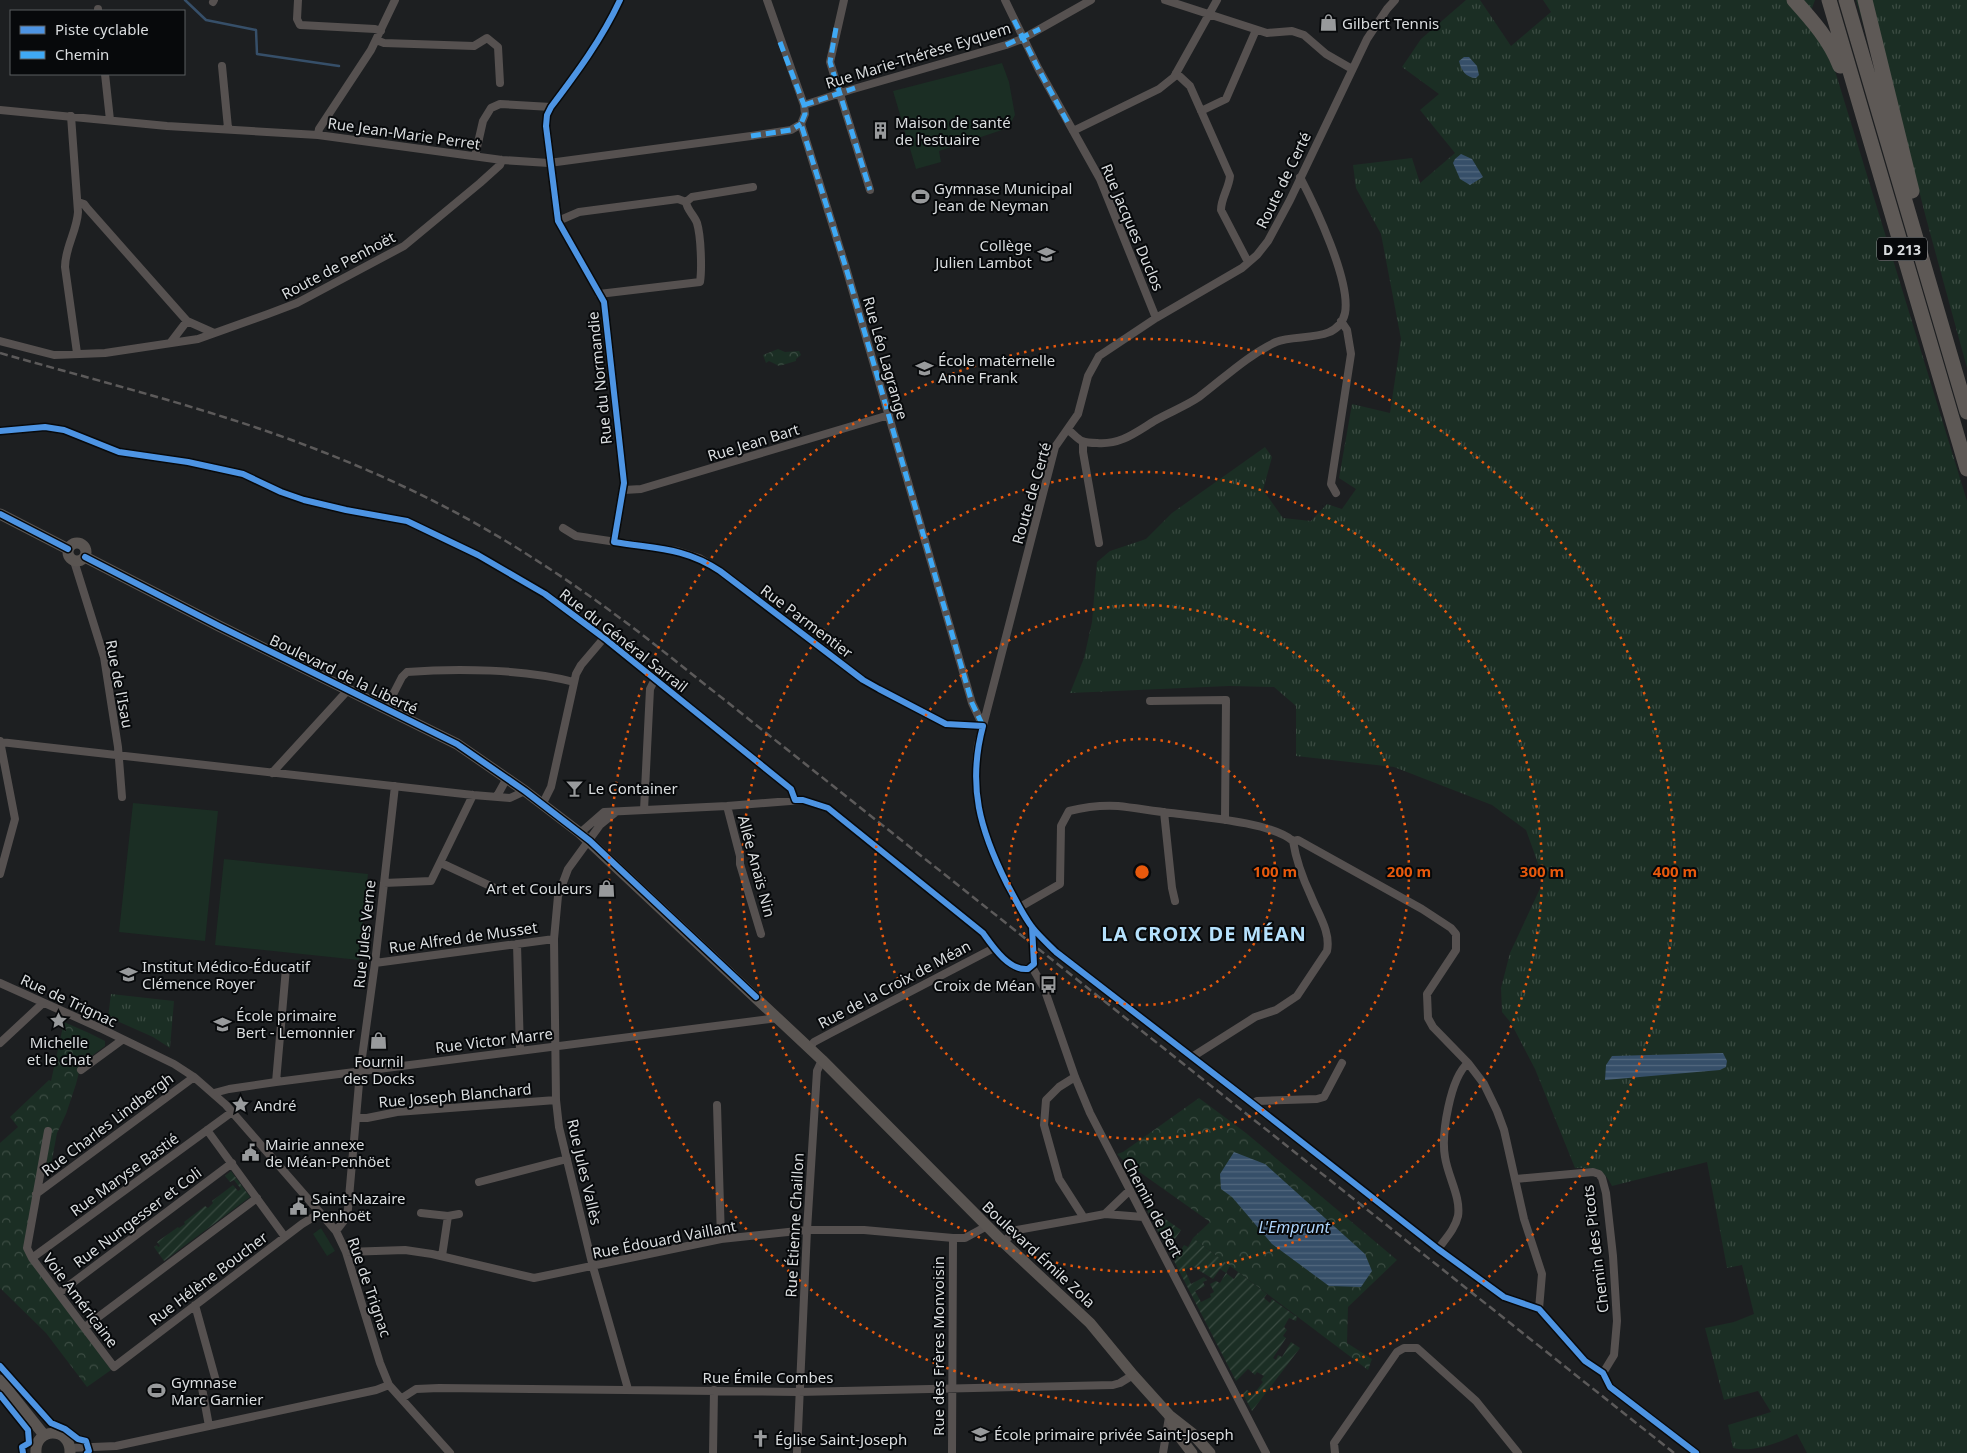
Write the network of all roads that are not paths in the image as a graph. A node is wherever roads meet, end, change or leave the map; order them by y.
1 (298, 0) edge
2 (395, 0) edge
3 (620, 0) edge
4 (767, 0) edge
5 (844, 0) edge
6 (1005, 0) edge
7 (1091, 0) edge
8 (1165, 0) edge
9 (1217, 0) edge
10 (1395, 0) edge
11 (1794, 0) edge
12 (1829, 0) edge
13 (1846, 0) edge
14 (1865, 0) edge
15 (1209, 14) junction
16 (1256, 30) junction
17 (381, 31) junction
18 (1022, 39) junction
19 (376, 40) junction
20 (222, 66) dead end
21 (1352, 69) junction
22 (1176, 73) junction
23 (105, 75) edge
24 (500, 83) dead end
25 (839, 93) junction
26 (804, 105) junction
27 (551, 107) junction
28 (0, 110) edge
29 (1201, 111) junction
30 (71, 116) junction
31 (1863, 116) junction
32 (110, 120) junction
33 (801, 124) junction
34 (228, 128) junction
35 (1073, 131) junction
36 (318, 135) junction
37 (475, 156) junction
38 (502, 160) junction
39 (549, 162) junction
40 (1300, 177) junction
41 (754, 188) dead end
42 (870, 190) dead end
43 (686, 202) junction
44 (81, 203) junction
45 (558, 221) junction
46 (1922, 260) junction
47 (1248, 262) junction
48 (599, 294) junction
49 (1156, 318) junction
50 (187, 321) junction
51 (1341, 321) junction
52 (214, 334) junction
53 (0, 341) edge
54 (171, 342) junction
55 (77, 353) junction
56 (1967, 412) edge
57 (888, 415) junction
58 (1068, 430) junction
59 (0, 431) edge
60 (1083, 442) junction
61 (1967, 469) edge
62 (624, 490) junction
63 (1336, 493) dead end
64 (0, 514) edge
65 (563, 528) dead end
66 (614, 542) junction
67 (1099, 543) dead end
68 (68, 549) junction
69 (79, 559) junction
70 (604, 638) junction
71 (655, 680) junction
72 (574, 682) junction
73 (348, 690) junction
74 (1150, 701) dead end
75 (386, 708) junction
76 (982, 726) junction
77 (0, 742) edge
78 (119, 756) junction
79 (272, 773) junction
80 (507, 778) junction
81 (395, 786) junction
82 (525, 790) junction
83 (473, 795) junction
84 (498, 796) junction
85 (122, 797) dead end
86 (795, 800) junction
87 (543, 804) junction
88 (728, 806) junction
89 (644, 810) junction
90 (616, 812) junction
91 (1164, 812) junction
92 (1225, 820) junction
93 (580, 833) junction
94 (590, 841) junction
95 (1293, 841) junction
96 (441, 863) junction
97 (0, 874) edge
98 (384, 883) junction
99 (499, 890) dead end
100 (1175, 901) dead end
101 (1020, 907) junction
102 (1032, 927) junction
103 (761, 934) dead end
104 (554, 939) junction
105 (518, 944) junction
106 (994, 948) junction
107 (375, 963) junction
108 (1032, 967) junction
109 (286, 968) dead end
110 (0, 983) edge
111 (43, 1003) junction
112 (778, 1018) junction
113 (122, 1040) junction
114 (0, 1043) edge
115 (556, 1046) junction
116 (809, 1048) junction
117 (520, 1051) junction
118 (1194, 1056) junction
119 (822, 1060) junction
120 (1468, 1063) junction
121 (1342, 1064) dead end
122 (81, 1070) dead end
123 (360, 1072) junction
124 (194, 1077) junction
125 (1076, 1077) junction
126 (276, 1082) junction
127 (214, 1093) junction
128 (556, 1100) junction
129 (1254, 1104) junction
130 (717, 1105) dead end
131 (232, 1112) junction
132 (357, 1118) junction
133 (207, 1130) junction
134 (48, 1131) dead end
135 (567, 1160) junction
136 (232, 1164) junction
137 (1516, 1179) junction
138 (479, 1182) dead end
139 (1130, 1190) junction
140 (36, 1194) junction
141 (257, 1198) junction
142 (320, 1213) junction
143 (421, 1213) dead end
144 (459, 1214) dead end
145 (1105, 1214) junction
146 (448, 1216) junction
147 (1143, 1217) junction
148 (1084, 1218) junction
149 (987, 1226) junction
150 (807, 1230) junction
151 (336, 1231) junction
152 (285, 1237) junction
153 (953, 1238) junction
154 (721, 1239) junction
155 (1003, 1242) junction
156 (1438, 1248) junction
157 (346, 1252) junction
158 (442, 1256) junction
159 (32, 1258) junction
160 (593, 1267) junction
161 (59, 1293) junction
162 (195, 1305) junction
163 (1539, 1309) junction
164 (84, 1327) junction
165 (114, 1367) joint
166 (1603, 1373) junction
167 (1133, 1375) junction
168 (0, 1380) edge
169 (389, 1384) junction
170 (951, 1388) junction
171 (628, 1389) junction
172 (714, 1390) junction
173 (798, 1392) junction
174 (402, 1398) junction
175 (1169, 1415) junction
176 (209, 1426) junction
177 (44, 1435) junction
178 (70, 1450) edge
179 (36, 1453) edge
180 (450, 1453) edge
181 (713, 1453) edge
182 (797, 1453) edge
183 (952, 1453) edge
184 (1163, 1453) edge
185 (1192, 1453) edge
186 (1210, 1453) edge
187 (1266, 1453) edge
188 (1335, 1453) edge
189 (1518, 1453) edge
190 (1696, 1453) edge

1 - 17 street
2 - 17 street
3 - 27 street
4 - 26 street, Rue Léo Lagrange
5 - 25 street
6 - 18 street, Rue Jacques Duclos
7 - 18 street, Rue Marie-Thérèse Eyquem
8 - 15 street
9 - 15 street
10 - 21 street, Route de Certé
11 - 31 highway
12 - 31 highway, D 213
13 - 46 highway, D 213
14 - 46 highway
15 - 16 street
15 - 22 street
16 - 21 street
16 - 29 street
17 - 19 street
18 - 25 street, Rue Marie-Thérèse Eyquem
18 - 35 street, Rue Jacques Duclos
19 - 24 street
19 - 36 street
20 - 34 street
21 - 40 street, Route de Certé
22 - 29 street
22 - 35 street
23 - 32 street
25 - 26 street, Rue Marie-Thérèse Eyquem
25 - 42 street
26 - 33 street, Rue Léo Lagrange
27 - 37 street
27 - 39 street
28 - 30 street, Rue Jean-Marie Perret
29 - 47 street
30 - 32 street, Rue Jean-Marie Perret
30 - 44 street
31 - 61 highway, D 213
32 - 34 street, Rue Jean-Marie Perret
33 - 39 street, Rue Jean-Marie Perret
33 - 57 street, Rue Léo Lagrange
34 - 36 street, Rue Jean-Marie Perret
35 - 49 street, Rue Jacques Duclos
36 - 37 street, Rue Jean-Marie Perret
37 - 38 street, Rue Jean-Marie Perret
38 - 39 street, Rue Jean-Marie Perret
38 - 52 street, Route de Penhoët
39 - 45 street, Rue du Normandie
40 - 47 street, Route de Certé
40 - 51 street
41 - 43 street
43 - 45 street
43 - 48 street
44 - 50 street
44 - 55 street
45 - 48 street, Rue du Normandie
46 - 56 highway, D 213
47 - 49 street, Route de Certé
48 - 62 street, Rue du Normandie
49 - 58 street, Route de Certé
50 - 52 street
50 - 54 street
51 - 60 street
51 - 63 street
52 - 54 street, Route de Penhoët
53 - 55 street, Route de Penhoët
54 - 55 street, Route de Penhoët
57 - 62 street, Rue Jean Bart
57 - 76 street, Rue Léo Lagrange
58 - 60 street
58 - 76 street, Route de Certé
59 - 70 street, Rue du Général Sarrail
60 - 67 street
62 - 66 street, Rue du Normandie
64 - 68 main road
65 - 66 street, Rue Parmentier
66 - 76 street, Rue Parmentier
68 - 69 main road
68 - 69 main road
69 - 73 main road, Boulevard de la Liberté
69 - 78 street, Rue de l'Isau
70 - 71 street, Rue du Général Sarrail
70 - 72 street
71 - 86 street, Rue du Général Sarrail
71 - 89 street
72 - 75 street
72 - 87 street
73 - 75 main road, Boulevard de la Liberté
73 - 79 street
74 - 92 street
75 - 80 main road, Boulevard de la Liberté
76 - 101 street, Route de Certé
77 - 78 street
77 - 97 street
78 - 79 street
78 - 85 street
79 - 81 street
80 - 82 main road, Boulevard de la Liberté
80 - 84 street
81 - 83 street
81 - 98 street, Rue Jules Verne
82 - 84 street
82 - 87 main road, Boulevard de la Liberté
83 - 84 street
83 - 96 street
86 - 88 street
86 - 106 street
87 - 93 main road, Boulevard de la Liberté
88 - 89 street
88 - 103 street, Allée Anaïs Nin
89 - 90 street
90 - 93 street
90 - 94 street, Rue Jules Vallès
91 - 92 street
91 - 100 street
91 - 101 street
92 - 95 street
93 - 94 main road, Boulevard de la Liberté
94 - 104 street, Rue Jules Vallès
94 - 112 main road, Boulevard de la Liberté
95 - 118 street
95 - 120 street
96 - 98 street
96 - 99 street
98 - 107 street, Rue Jules Verne
101 - 102 street, Route de Certé
102 - 108 street
102 - 118 street
104 - 105 street, Rue Alfred de Musset
104 - 115 street, Rue Jules Vallès
105 - 107 street, Rue Alfred de Musset
105 - 117 street
106 - 108 street
106 - 116 street, Rue de la Croix de Méan
107 - 123 street, Rue Jules Verne
108 - 125 street, Chemin de Bert
109 - 126 street
110 - 111 street, Rue de Trignac
111 - 113 street, Rue de Trignac
111 - 114 street
112 - 115 street, Rue Victor Marre
112 - 116 main road, Boulevard Émile Zola
113 - 122 street
113 - 124 street, Rue de Trignac
115 - 117 street, Rue Victor Marre
115 - 128 street, Rue Jules Vallès
116 - 119 main road, Boulevard Émile Zola
117 - 123 street, Rue Victor Marre
118 - 129 street
119 - 149 main road, Boulevard Émile Zola
119 - 150 street, Rue Étienne Chaillon
120 - 137 street
120 - 156 street
121 - 129 street
123 - 126 street, Rue Victor Marre
123 - 132 street, Rue Jules Verne
124 - 127 street, Rue de Trignac
124 - 140 street, Rue Charles Lindbergh
125 - 139 street, Chemin de Bert
125 - 148 street
126 - 127 street, Rue Victor Marre
127 - 131 street, Rue de Trignac
128 - 132 street, Rue Joseph Blanchard
128 - 135 street, Rue Jules Vallès
129 - 156 street
130 - 154 street
131 - 133 street, Rue Maryse Bastié
131 - 142 street, Rue de Trignac
132 - 151 street, Rue Jules Verne
133 - 136 street
133 - 159 street, Rue Maryse Bastié
134 - 140 street, Voie Américaine
135 - 138 street
135 - 160 street, Rue Jules Vallès
136 - 141 street
136 - 161 street, Rue Nungesser et Coli
137 - 163 street
137 - 166 street, Chemin des Picots
139 - 145 street
139 - 147 street, Chemin de Bert
140 - 159 street, Voie Américaine
141 - 152 street
141 - 164 street
142 - 151 street, Rue de Trignac
142 - 152 street, Rue Hélène Boucher
143 - 146 street
144 - 146 street
145 - 147 street
145 - 148 street
146 - 158 street
147 - 187 street, Chemin de Bert
148 - 155 street
149 - 153 street, Rue Édouard Vaillant
149 - 155 main road, Boulevard Émile Zola
150 - 153 street, Rue Édouard Vaillant
150 - 154 street, Rue Édouard Vaillant
150 - 173 street, Rue Étienne Chaillon
151 - 157 street, Rue de Trignac
152 - 162 street, Rue Hélène Boucher
153 - 170 street, Rue des Frères Monvoisin
154 - 160 street, Rue Édouard Vaillant
155 - 167 main road, Boulevard Émile Zola
156 - 163 street
157 - 158 street, Rue Édouard Vaillant
157 - 169 street, Rue de Trignac
158 - 160 street, Rue Édouard Vaillant
159 - 161 street, Voie Américaine
160 - 171 street, Rue Jules Vallès
161 - 164 street, Voie Américaine
162 - 165 street, Rue Hélène Boucher
162 - 176 street
163 - 166 street
164 - 165 street, Voie Américaine
166 - 190 street
167 - 170 street, Rue Émile Combes
167 - 175 main road, Boulevard Émile Zola
168 - 177 main road
169 - 174 street, Rue de Trignac
169 - 176 street
170 - 173 street, Rue Émile Combes
170 - 183 street, Rue des Frères Monvoisin
171 - 172 street, Rue Émile Combes
171 - 174 street, Rue Émile Combes
172 - 173 street, Rue Émile Combes
172 - 181 street
173 - 182 street, Rue Étienne Chaillon
174 - 180 street, Rue de Trignac
175 - 184 street
175 - 185 main road, Boulevard Émile Zola
175 - 186 main road, Boulevard Émile Zola
176 - 178 street
177 - 178 main road
177 - 179 main road
188 - 189 street

